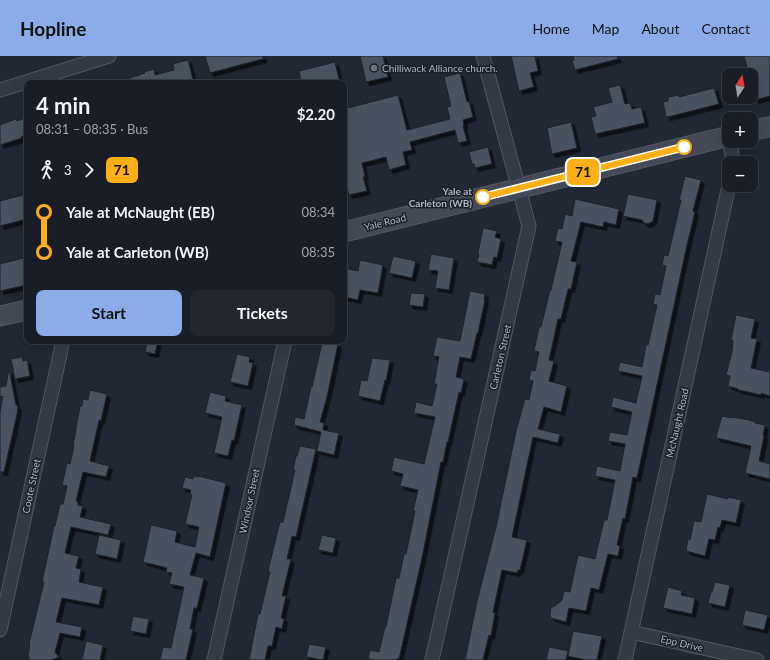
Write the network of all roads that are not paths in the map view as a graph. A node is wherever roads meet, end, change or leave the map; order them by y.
1 (109, 56) edge
2 (483, 56) edge
3 (32, 80) edge
4 (24, 83) edge
5 (0, 90) edge
6 (770, 127) edge
7 (758, 129) edge
8 (722, 140) edge
9 (519, 188) junction
10 (728, 192) edge
11 (347, 231) edge
12 (24, 311) edge
13 (0, 316) edge
14 (62, 344) edge
15 (284, 344) edge
16 (0, 630) edge
17 (631, 632) junction
18 (214, 660) edge
19 (432, 660) edge
20 (625, 660) edge
21 (756, 660) edge

1 - 3 street
2 - 9 street, Carleton Street
4 - 5 street
6 - 7 main road
8 - 9 main road, Yale Road
9 - 11 main road, Yale Road
9 - 19 street, Carleton Street
10 - 17 street, McNaught Road
12 - 13 main road
14 - 16 street, Coote Street
15 - 18 street, Windsor Street
17 - 20 street, McNaught Road
17 - 21 street, Epp Drive

